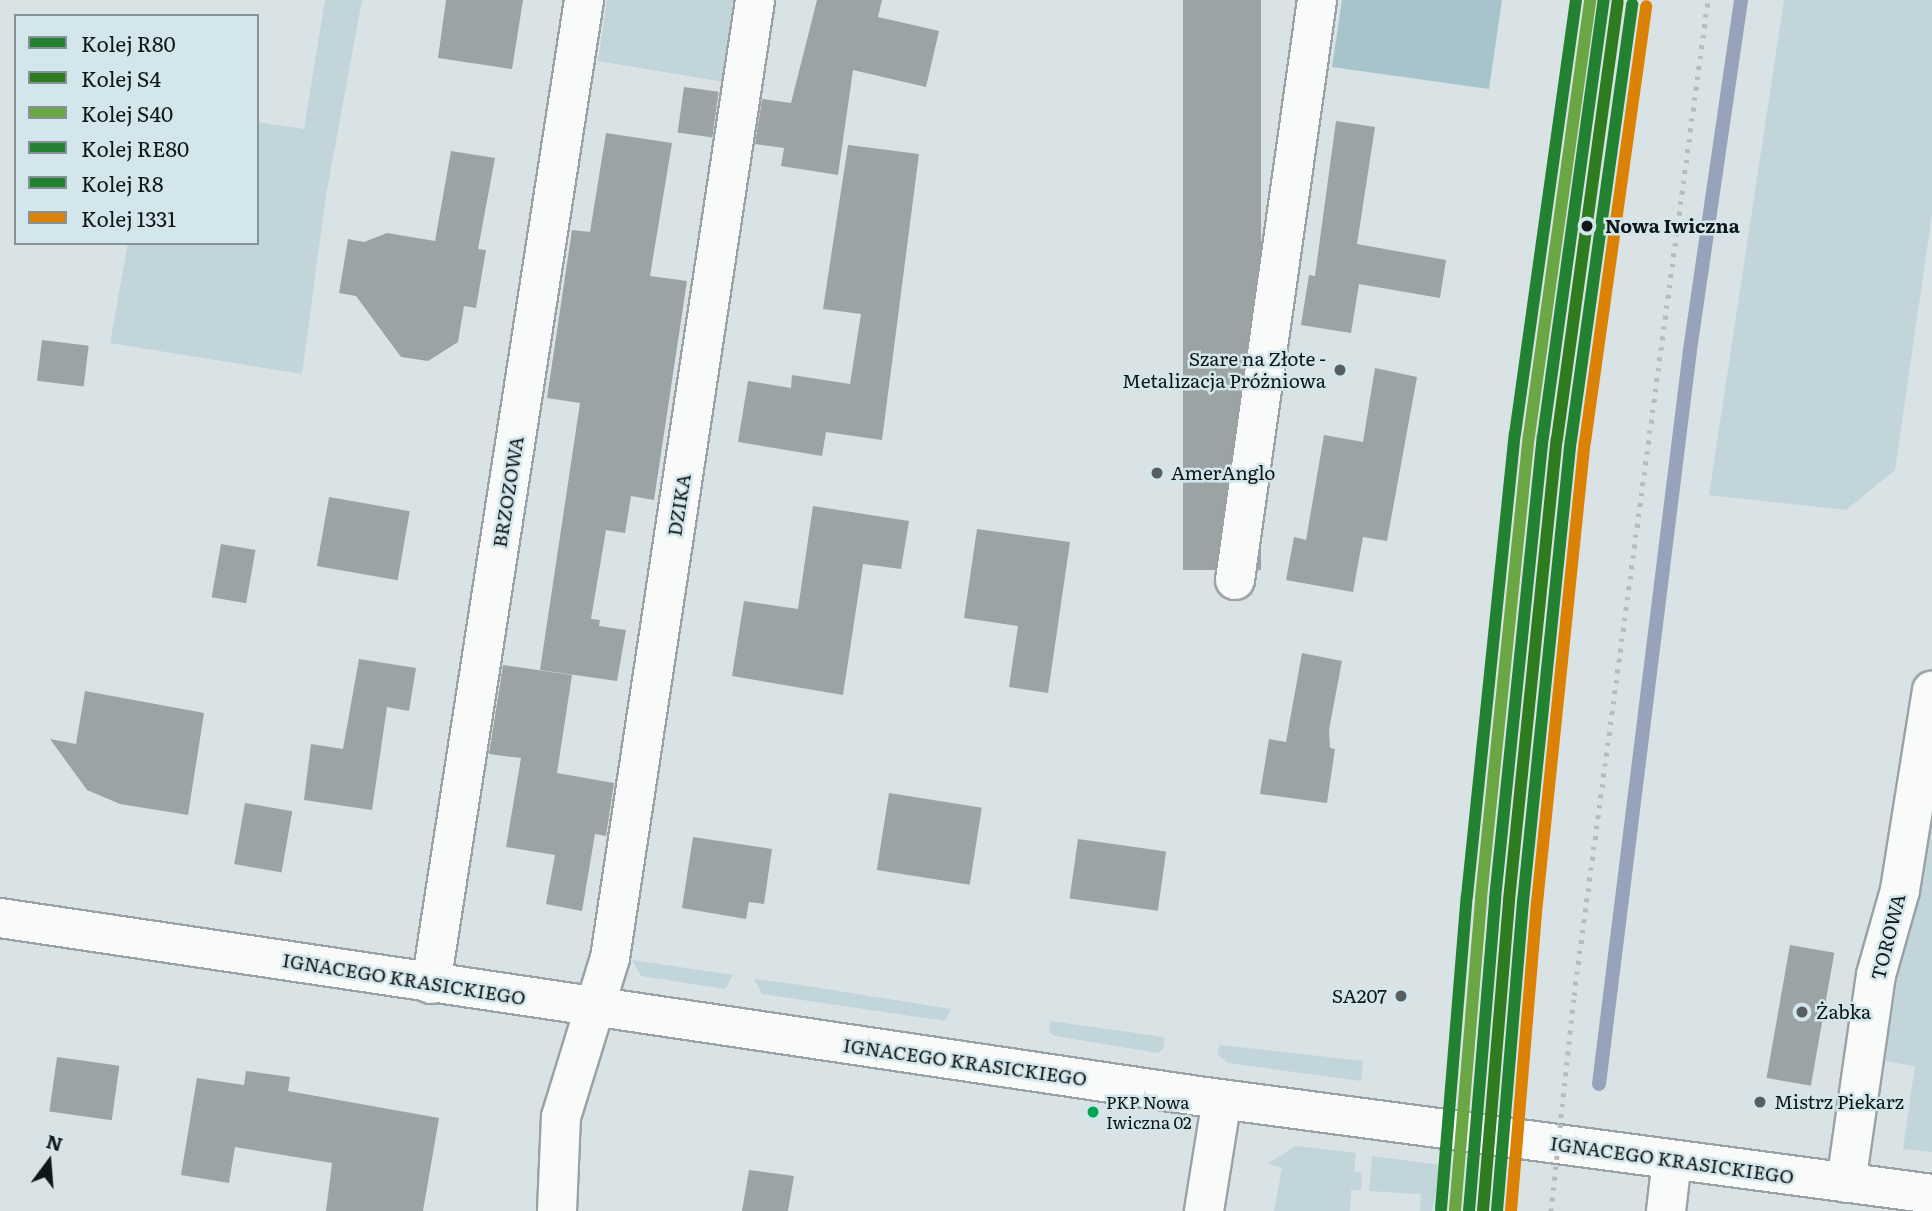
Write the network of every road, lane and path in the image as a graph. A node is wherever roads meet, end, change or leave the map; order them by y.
1 (584, 0) edge
2 (755, 0) edge
3 (1317, 0) edge
4 (1235, 580) dead end
5 (1932, 691) edge
6 (0, 918) edge
7 (431, 984) junction
8 (594, 1009) junction
9 (1222, 1099) junction
10 (1672, 1160) junction
11 (1846, 1183) junction
12 (1932, 1195) edge
13 (557, 1211) edge
14 (1204, 1211) edge
15 (1666, 1211) edge

1 - 7 street, BRZOZOWA
2 - 8 street, DZIKA
3 - 4 street
5 - 11 street, TOROWA
6 - 7 street, IGNACEGO KRASICKIEGO
7 - 8 street, IGNACEGO KRASICKIEGO
8 - 9 street, IGNACEGO KRASICKIEGO
8 - 13 street, DZIKA
9 - 10 street, IGNACEGO KRASICKIEGO
9 - 14 street
10 - 11 street, IGNACEGO KRASICKIEGO
10 - 15 street
11 - 12 street, IGNACEGO KRASICKIEGO

